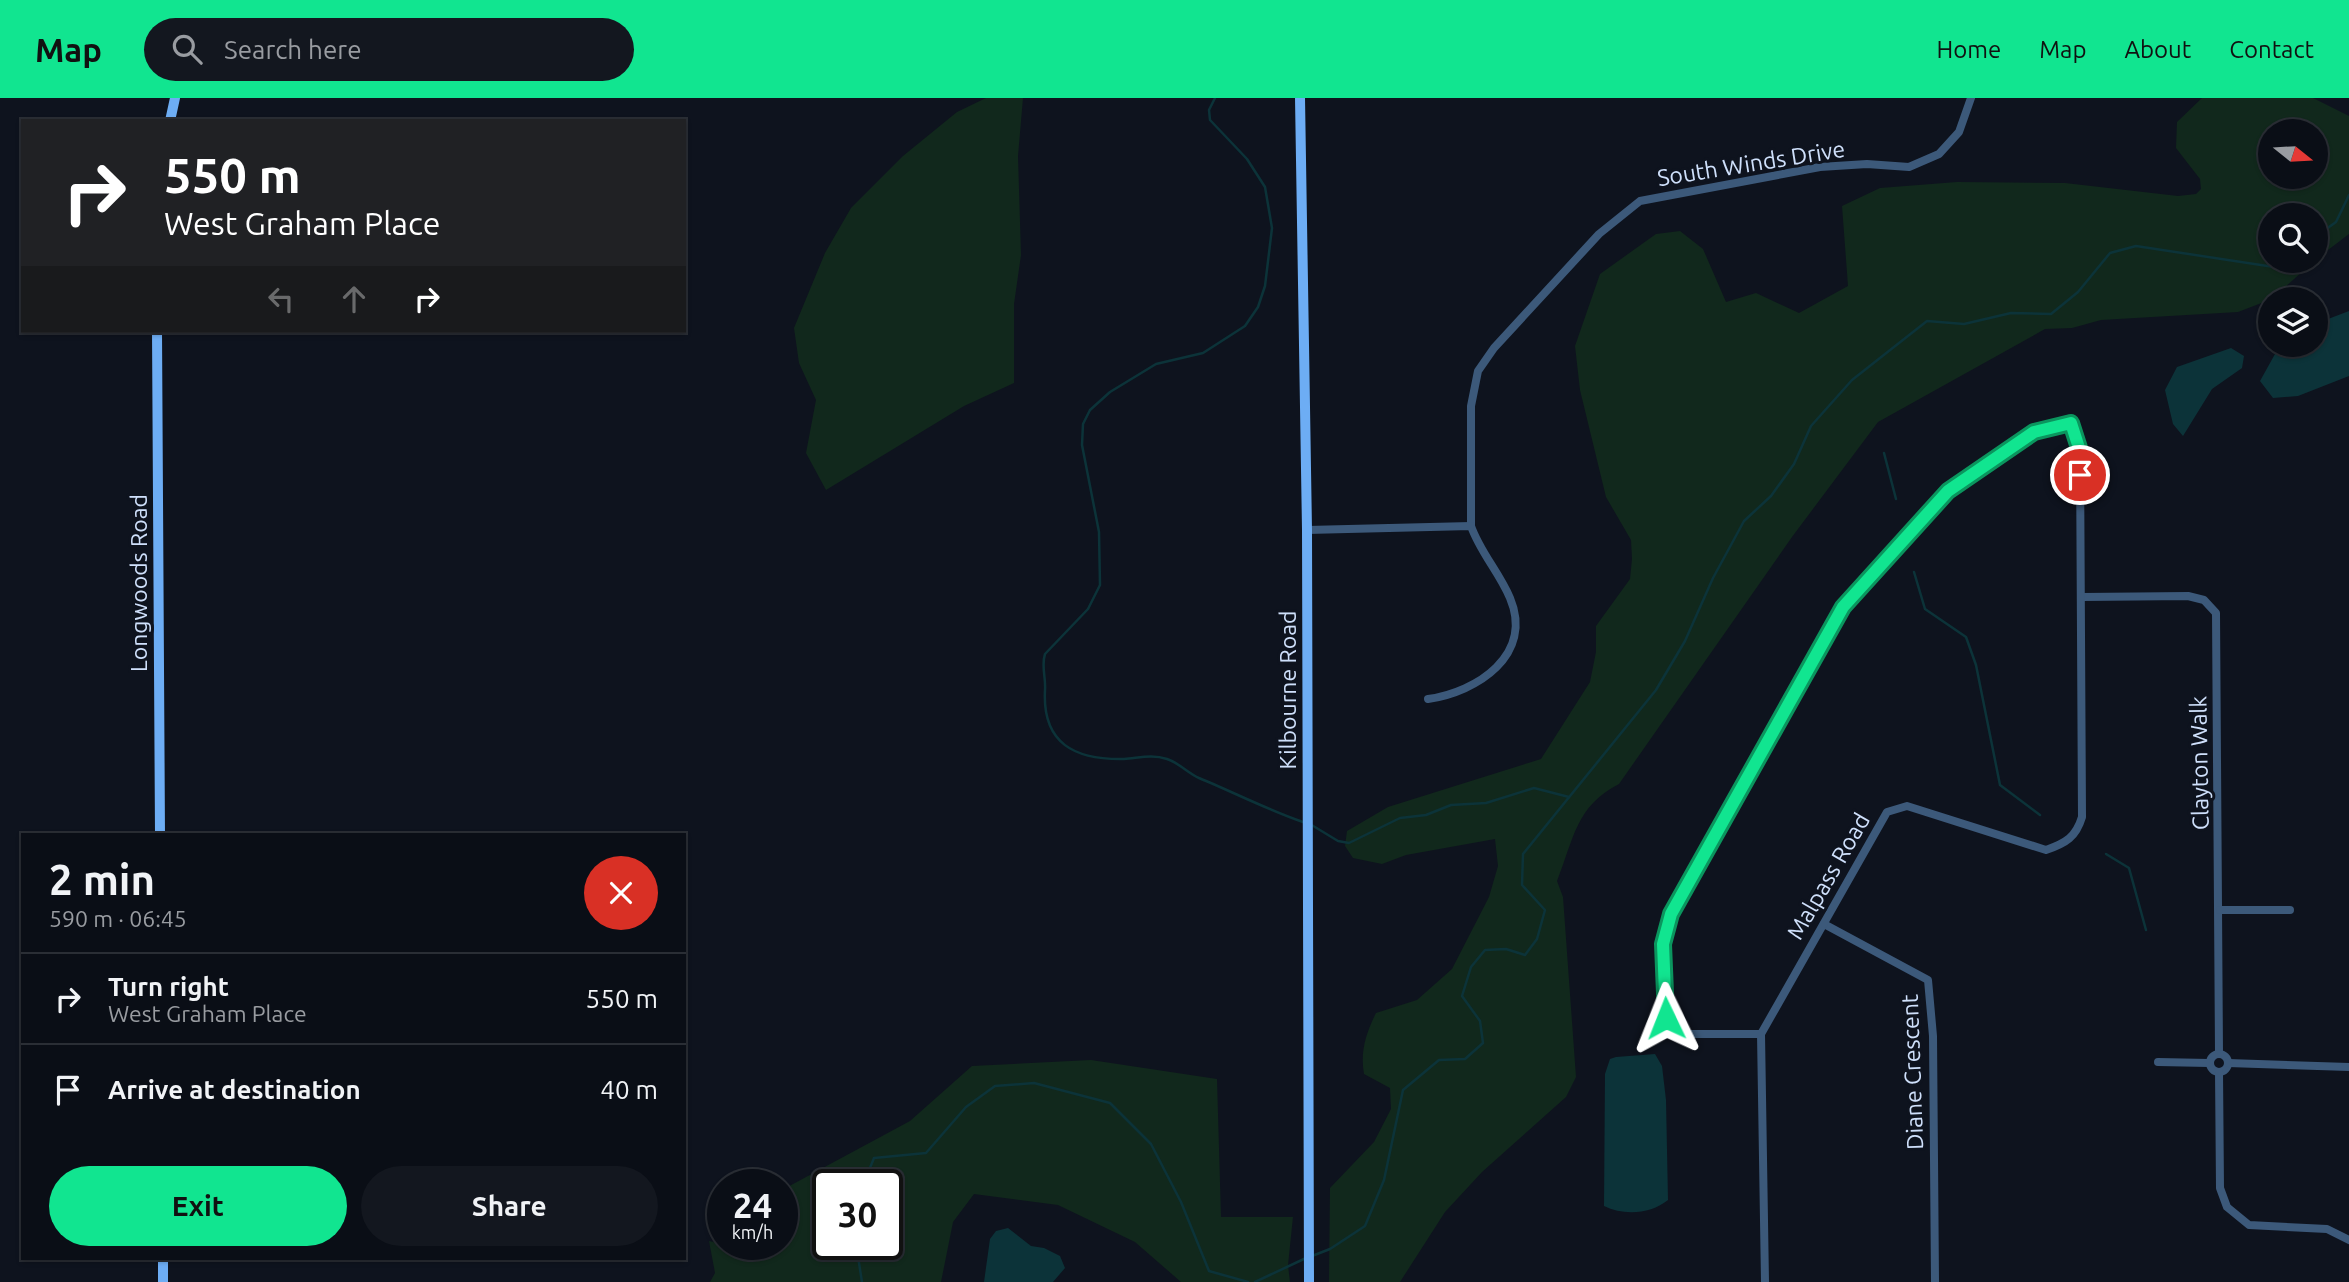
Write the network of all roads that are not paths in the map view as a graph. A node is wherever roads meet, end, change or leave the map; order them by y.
1 (175, 98) edge
2 (1300, 98) edge
3 (1970, 98) edge
4 (170, 119) edge
5 (157, 333) edge
6 (1471, 526) junction
7 (1307, 530) junction
8 (2081, 597) junction
9 (1428, 699) dead end
10 (160, 833) edge
11 (2220, 910) junction
12 (2290, 910) dead end
13 (1824, 924) junction
14 (1761, 1034) junction
15 (2219, 1053) junction
16 (2158, 1062) dead end
17 (2209, 1063) junction
18 (2228, 1063) junction
19 (2349, 1067) edge
20 (2219, 1072) junction
21 (2349, 1240) edge
22 (163, 1260) edge
23 (163, 1282) edge
24 (1309, 1282) edge
25 (1765, 1282) edge
26 (1935, 1282) edge

1 - 4 street
2 - 7 street, Kilbourne Road
3 - 6 street, South Winds Drive
5 - 10 street, Longwoods Road
6 - 7 street
6 - 9 street
7 - 24 street, Kilbourne Road
8 - 11 street, Clayton Walk
8 - 13 street, Malpass Road
8 - 14 street, Malpass Road
11 - 12 street
11 - 15 street, Clayton Walk
13 - 14 street, Malpass Road
13 - 26 street, Diane Crescent
14 - 25 street
15 - 17 street
15 - 18 street
16 - 17 street
17 - 20 street
18 - 19 street
18 - 20 street
20 - 21 street
22 - 23 street

